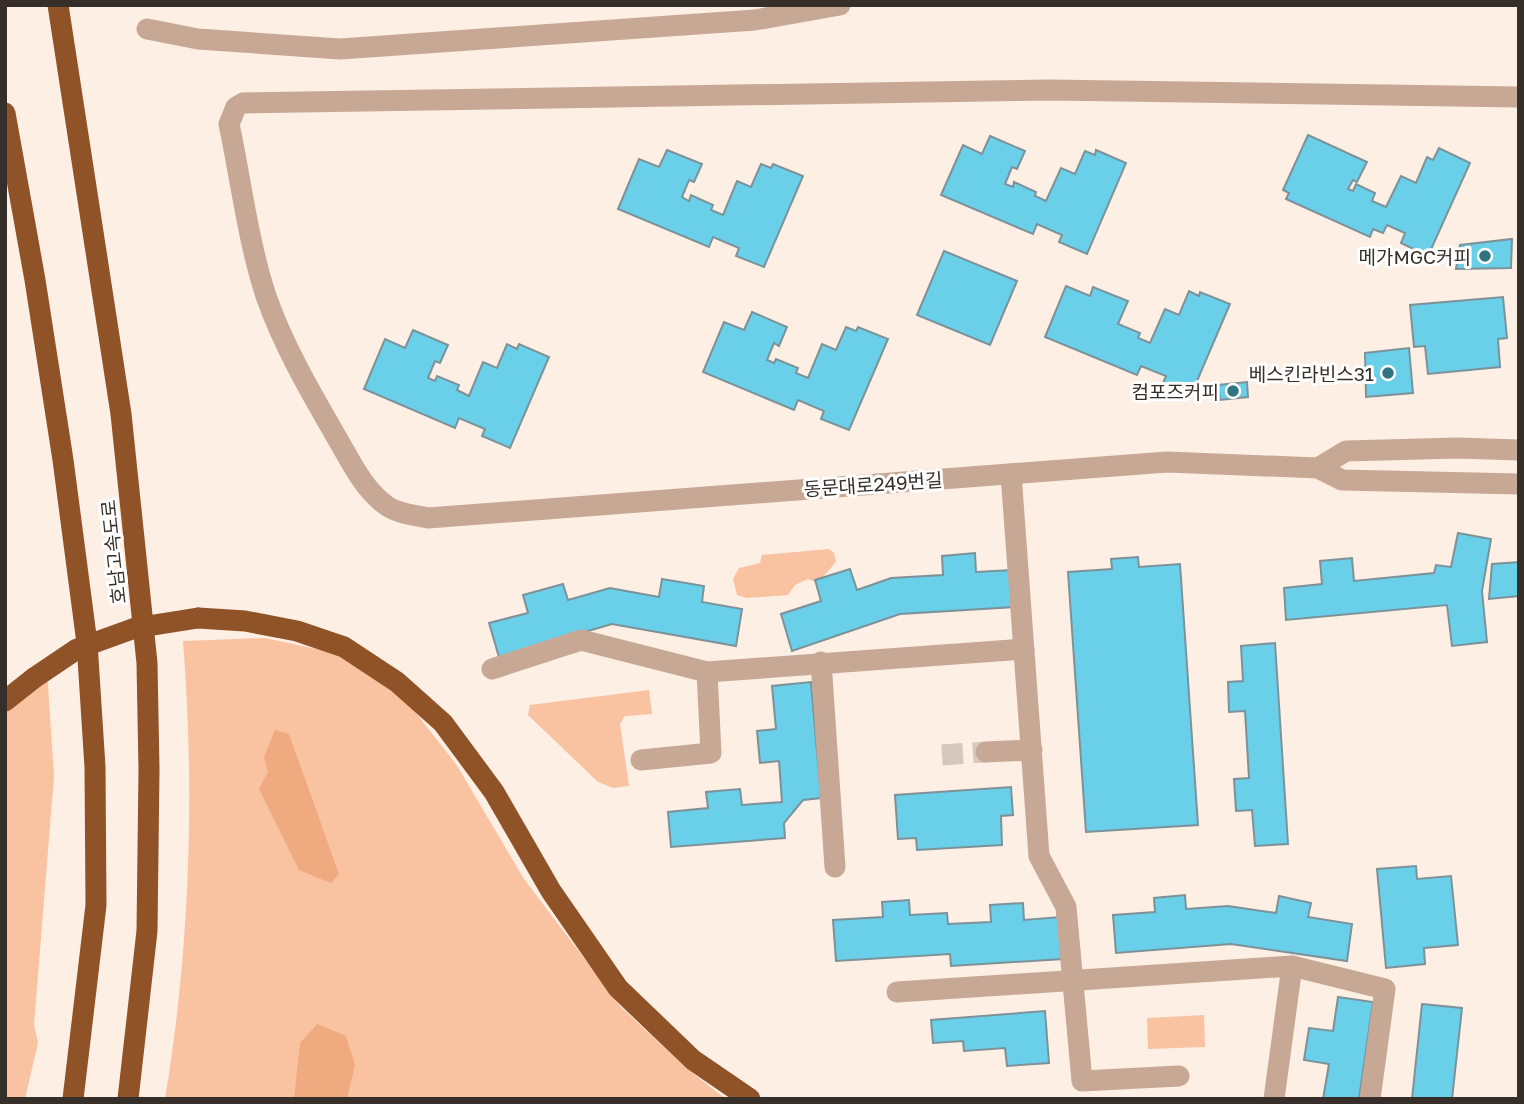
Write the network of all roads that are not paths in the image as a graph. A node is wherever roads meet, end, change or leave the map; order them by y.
1 (58, 5) edge
2 (840, 5) edge
3 (147, 29) dead end
4 (1519, 97) edge
5 (5, 113) edge
6 (1519, 450) edge
7 (1318, 468) junction
8 (1011, 474) junction
9 (1519, 484) edge
10 (1024, 649) junction
11 (821, 662) junction
12 (492, 668) dead end
13 (707, 672) junction
14 (5, 701) edge
15 (1032, 750) junction
16 (986, 752) tunnel mouth
17 (641, 760) dead end
18 (835, 867) dead end
19 (1292, 966) junction
20 (1073, 980) junction
21 (897, 992) dead end
22 (1179, 1076) dead end
23 (73, 1099) edge
24 (128, 1099) edge
25 (750, 1099) edge
26 (1274, 1099) edge
27 (1370, 1099) edge

1 - 24 highway, 호남고속도로
2 - 3 street
4 - 8 street, 동문대로249번길
5 - 23 highway, 호남고속도로
6 - 7 street
7 - 8 street, 동문대로249번길
7 - 9 street, 동문대로249번길
8 - 10 street
10 - 11 street
10 - 15 street
11 - 13 street
11 - 18 street
12 - 13 street
13 - 17 street
14 - 25 highway, bridge
15 - 16 street
15 - 20 street
19 - 20 street
19 - 26 street
19 - 27 street
20 - 21 street
20 - 22 street

